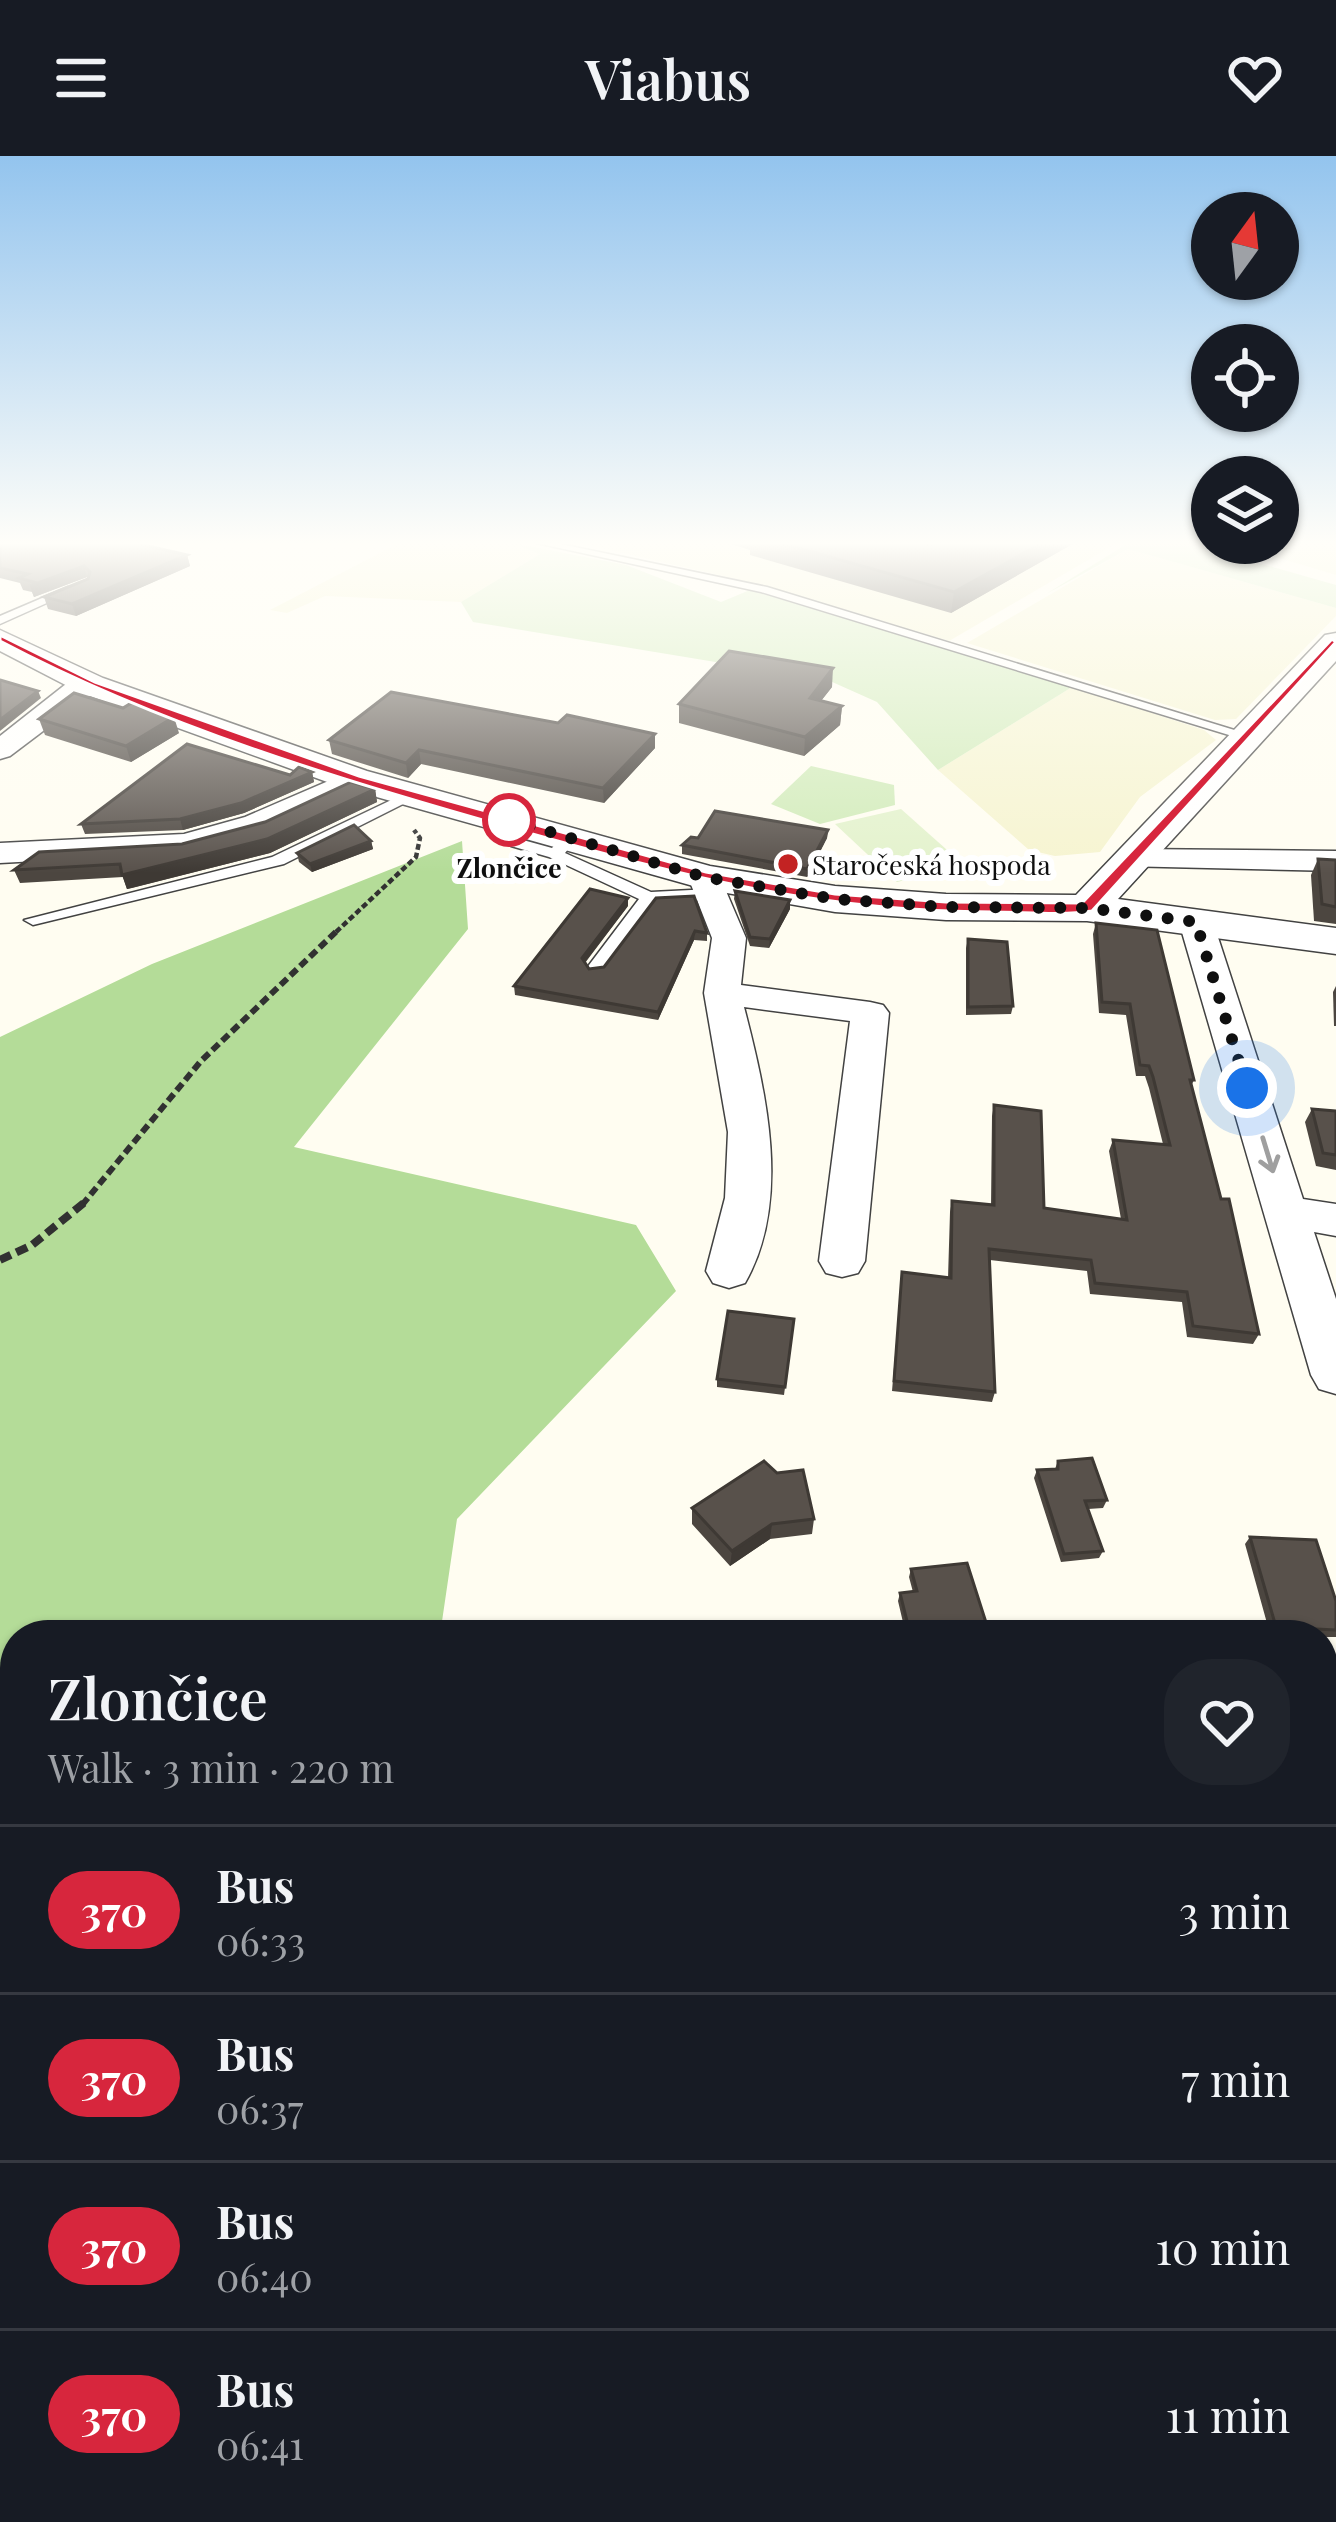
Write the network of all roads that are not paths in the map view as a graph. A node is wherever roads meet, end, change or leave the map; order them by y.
1 (27, 652) edge
2 (972, 652) edge
3 (1326, 652) edge
4 (91, 685) junction
5 (1247, 736) junction
6 (0, 750) edge
7 (354, 779) junction
8 (403, 801) junction
9 (563, 845) junction
10 (3, 848) edge
11 (1132, 860) junction
12 (1336, 861) edge
13 (708, 885) junction
14 (650, 897) junction
15 (1087, 908) junction
16 (33, 920) dead end
17 (1196, 922) junction
18 (1336, 941) edge
19 (595, 969) edge
20 (722, 993) junction
21 (1286, 1212) junction
22 (1336, 1220) edge
23 (842, 1261) dead end
24 (729, 1271) dead end
25 (1336, 1376) edge

1 - 4 street
2 - 5 lane
3 - 5 street
4 - 6 street
4 - 7 street
5 - 11 street
7 - 8 street
7 - 10 street
8 - 9 street
8 - 16 lane
9 - 13 street
9 - 14 lane
11 - 12 street
11 - 15 street
13 - 14 lane
13 - 15 street
13 - 20 street
14 - 19 lane
15 - 17 street
17 - 18 street
17 -> 21 street
20 - 23 street
20 - 24 street
21 - 22 street
21 - 25 street

